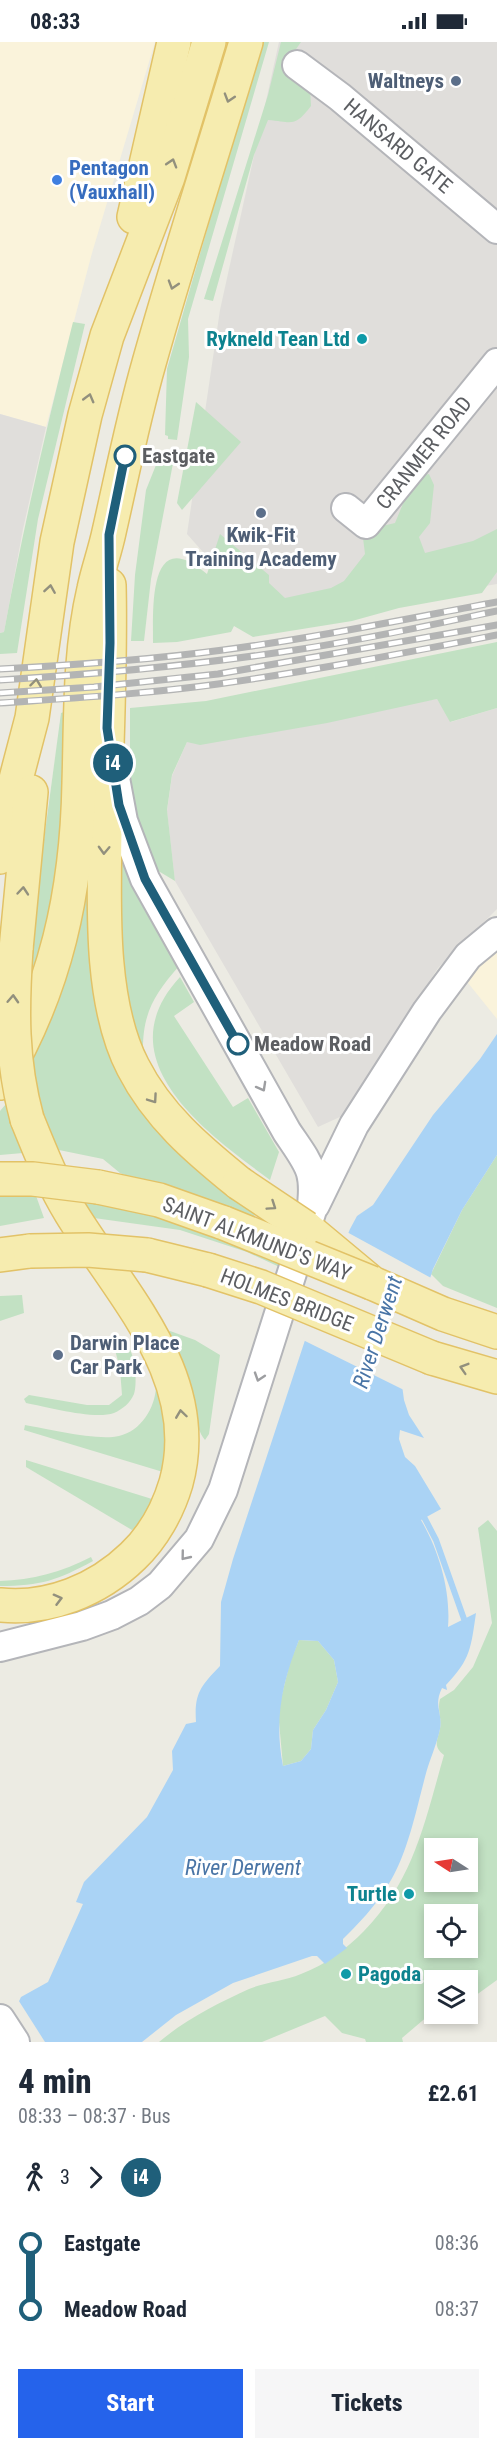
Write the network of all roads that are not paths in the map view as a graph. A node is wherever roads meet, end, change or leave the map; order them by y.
1 (174, 42) edge
2 (209, 42) edge
3 (246, 42) edge
4 (297, 65) dead end
5 (497, 229) edge
6 (106, 336) junction
7 (497, 363) edge
8 (346, 508) dead end
9 (109, 535) junction
10 (32, 718) junction
11 (107, 728) junction
12 (0, 856) edge
13 (497, 932) edge
14 (0, 1083) edge
15 (354, 1125) junction
16 (304, 1157) junction
17 (0, 1179) edge
18 (310, 1213) junction
19 (15, 1253) edge
20 (372, 1283) junction
21 (497, 1332) edge
22 (497, 1377) edge
23 (0, 1605) edge
24 (0, 1647) edge
25 (0, 2019) edge
26 (15, 2042) edge

1 - 6 main road
6 -> 2 main road
3 -> 9 main road
4 - 5 street, HANSARD GATE
10 -> 6 main road
7 - 8 street, CRANMER ROAD
9 - 11 main road
9 - 14 main road
10 - 12 main road
23 -> 10 main road, bridge
11 -> 16 street
11 -> 20 main road, bridge
13 - 15 street
15 - 16 street
15 - 18 street
16 - 18 street
17 - 20 main road, SAINT ALKMUND'S WAY, bridge
18 -> 24 street
22 -> 19 main road, HOLMES BRIDGE, bridge
20 - 21 main road
25 - 26 street

